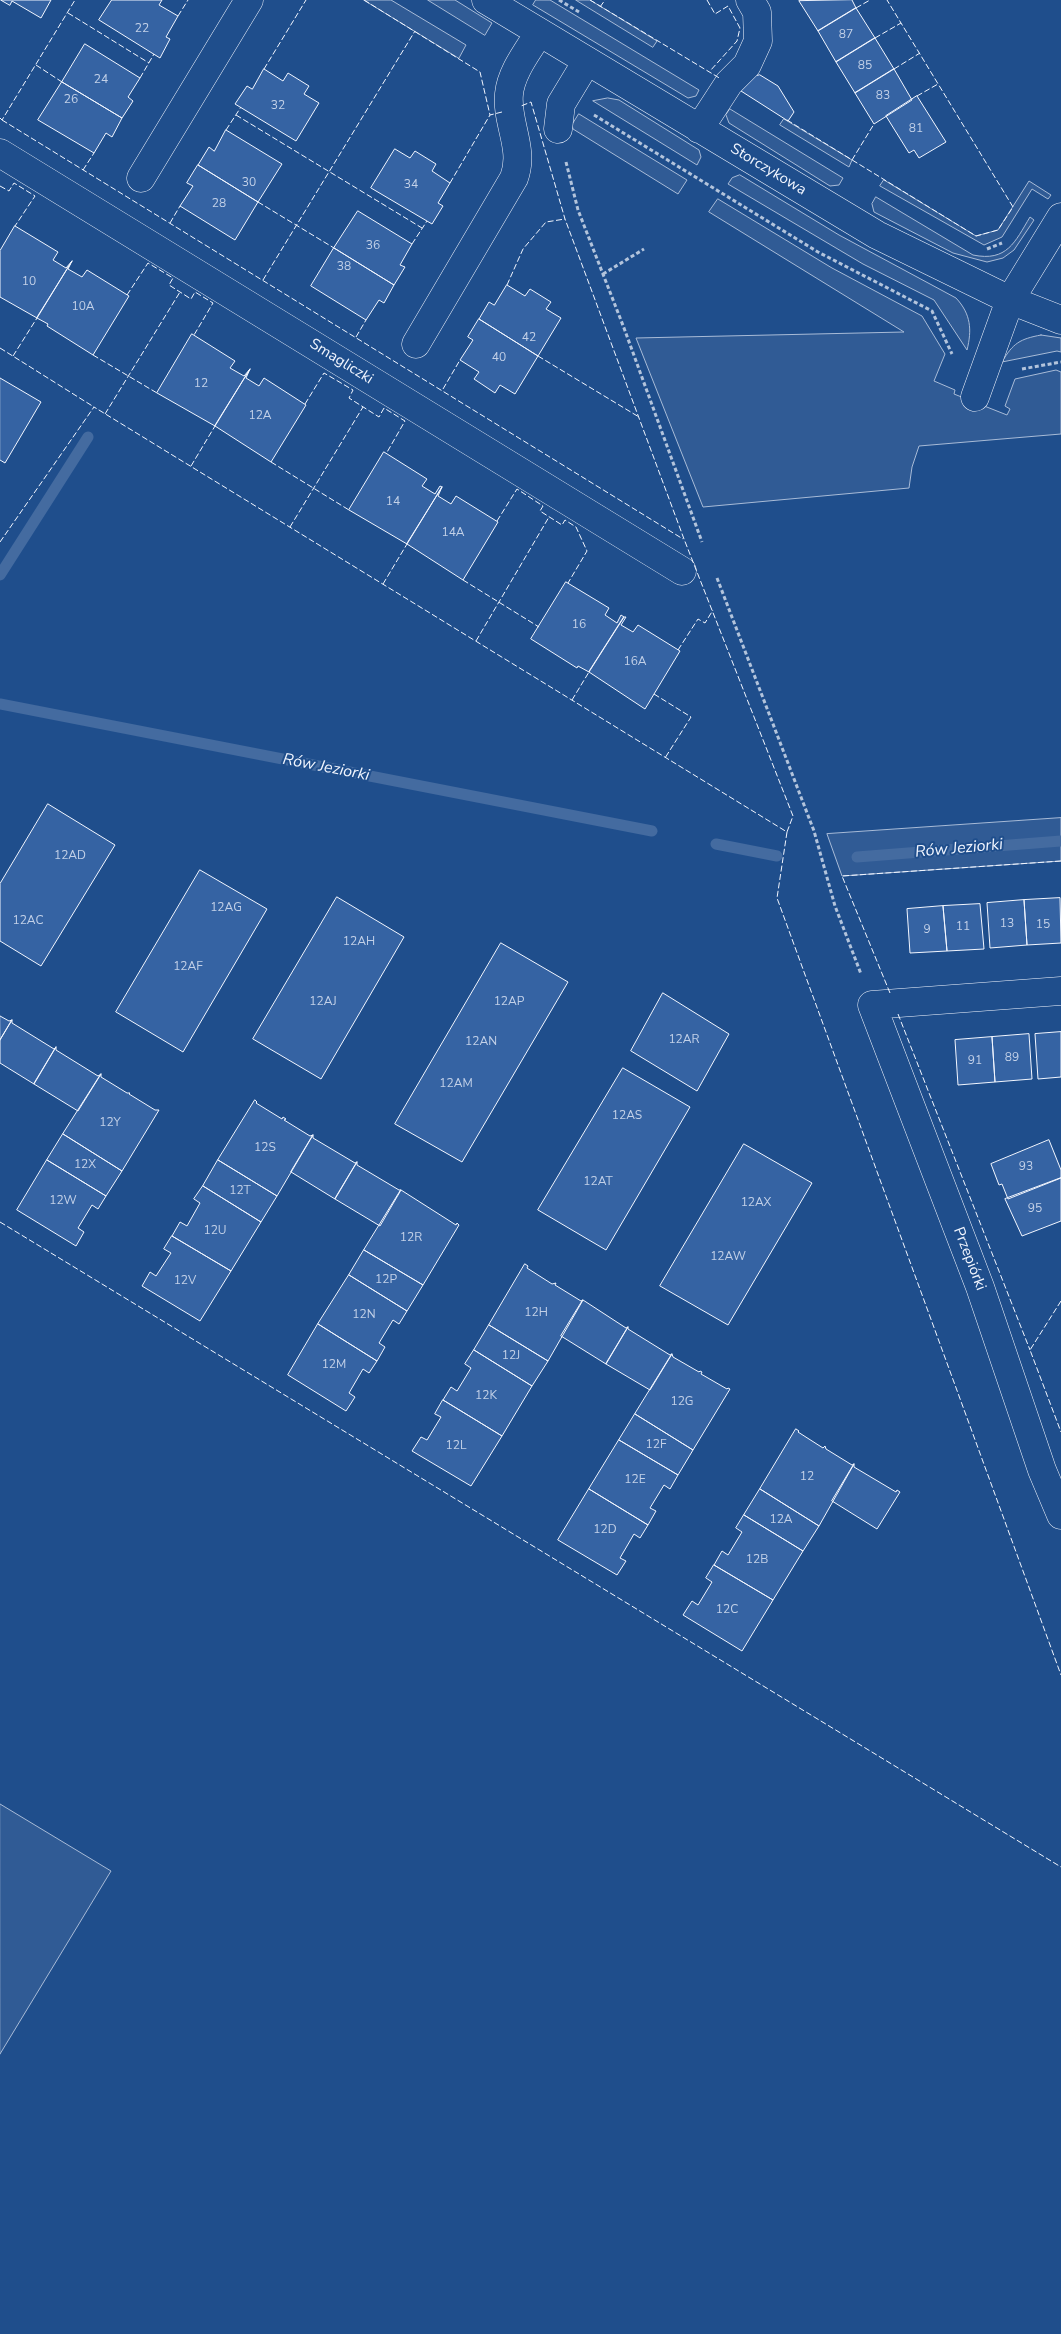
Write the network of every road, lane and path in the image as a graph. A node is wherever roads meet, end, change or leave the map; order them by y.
1 (249, 0) edge
2 (486, 0) edge
3 (559, 0) edge
4 (750, 0) edge
5 (584, 15) dead end
6 (539, 33) junction
7 (587, 61) junction
8 (564, 97) junction
9 (558, 129) dead end
10 (699, 129) junction
11 (0, 153) edge
12 (142, 178) dead end
13 (1061, 218) edge
14 (1005, 242) dead end
15 (644, 249) dead end
16 (984, 249) dead end
17 (603, 274) dead end
18 (1010, 300) junction
19 (1061, 320) edge
20 (416, 344) dead end
21 (956, 362) dead end
22 (1061, 362) edge
23 (1017, 370) dead end
24 (975, 397) dead end
25 (682, 571) dead end
26 (1061, 991) edge
27 (1051, 1468) edge
28 (1061, 1515) edge

1 - 12 street
2 - 6 street, Storczykowa
3 - 5 path
4 - 10 street
6 - 7 street, Storczykowa
6 - 20 street
7 - 8 street
7 - 10 street, Storczykowa
8 - 9 street
8 - 21 path
10 - 18 street, Storczykowa
11 - 25 street, Smagliczki
13 - 18 street
14 - 16 path
15 - 17 path
18 - 19 street, Storczykowa
18 - 24 street
22 - 23 path
26 - 27 street, Przepiórki
27 - 28 street, Przepiórki

